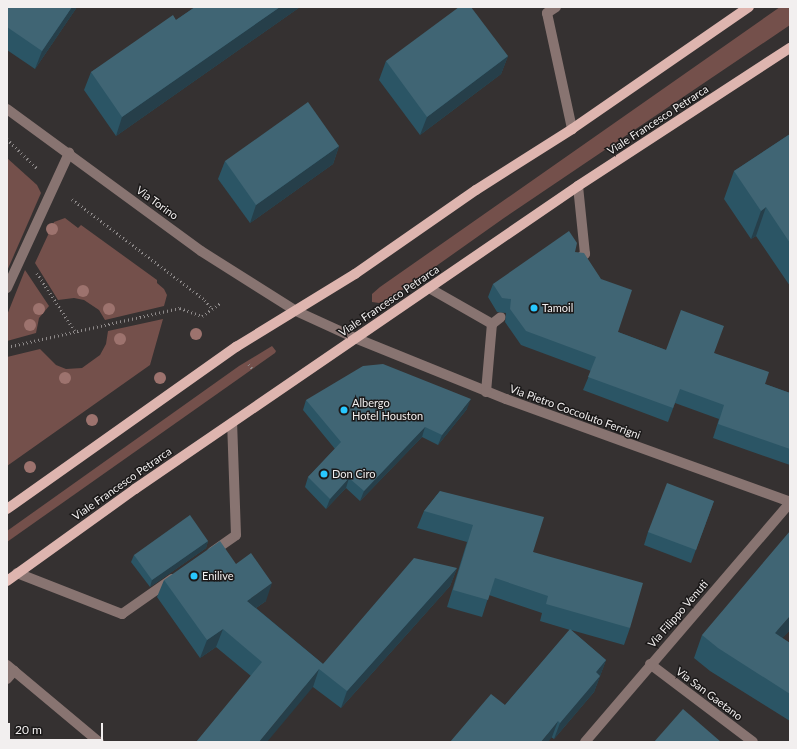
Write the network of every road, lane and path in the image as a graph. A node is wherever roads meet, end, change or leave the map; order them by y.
1 (556, 7) edge
2 (748, 7) edge
3 (790, 48) edge
4 (7, 109) edge
5 (572, 129) junction
6 (7, 139) edge
7 (69, 153) junction
8 (54, 183) junction
9 (578, 186) junction
10 (23, 250) junction
11 (575, 262) edge
12 (7, 288) edge
13 (429, 288) junction
14 (220, 303) dead end
15 (212, 309) junction
16 (296, 312) junction
17 (501, 317) dead end
18 (492, 324) junction
19 (75, 331) junction
20 (355, 338) junction
21 (7, 346) edge
22 (486, 392) junction
23 (232, 423) junction
24 (790, 502) edge
25 (7, 509) edge
26 (204, 557) edge
27 (17, 573) junction
28 (179, 574) edge
29 (7, 581) edge
30 (650, 664) junction
31 (10, 668) edge
32 (7, 679) edge
33 (99, 742) edge
34 (585, 742) edge
35 (753, 742) edge

1 - 5 street
2 - 5 main road
3 - 9 main road, Viale Francesco Petrarca
4 - 7 street, Via Torino
5 - 16 main road
6 - 8 path
7 - 8 street
7 - 16 street, Via Torino
8 - 10 street
8 - 15 path
9 - 11 street
9 - 13 main road, Viale Francesco Petrarca
10 - 12 street
10 - 19 path
13 - 18 street
13 - 20 main road, Viale Francesco Petrarca
14 - 15 path
15 - 19 path
16 - 20 street, Via Torino
16 - 25 main road
17 - 18 street
18 - 22 street
19 - 21 path
20 - 22 street, Via Pietro Coccoluto Ferrigni
20 - 23 main road, Viale Francesco Petrarca
22 - 24 street, Via Pietro Coccoluto Ferrigni
23 - 26 street
23 - 27 main road, Viale Francesco Petrarca
24 - 30 street, Via Filippo Venuti
27 - 28 street
27 - 29 main road, Viale Francesco Petrarca
30 - 34 street, Via Filippo Venuti
30 - 35 street, Via San Gaetano
31 - 32 street
31 - 33 street

